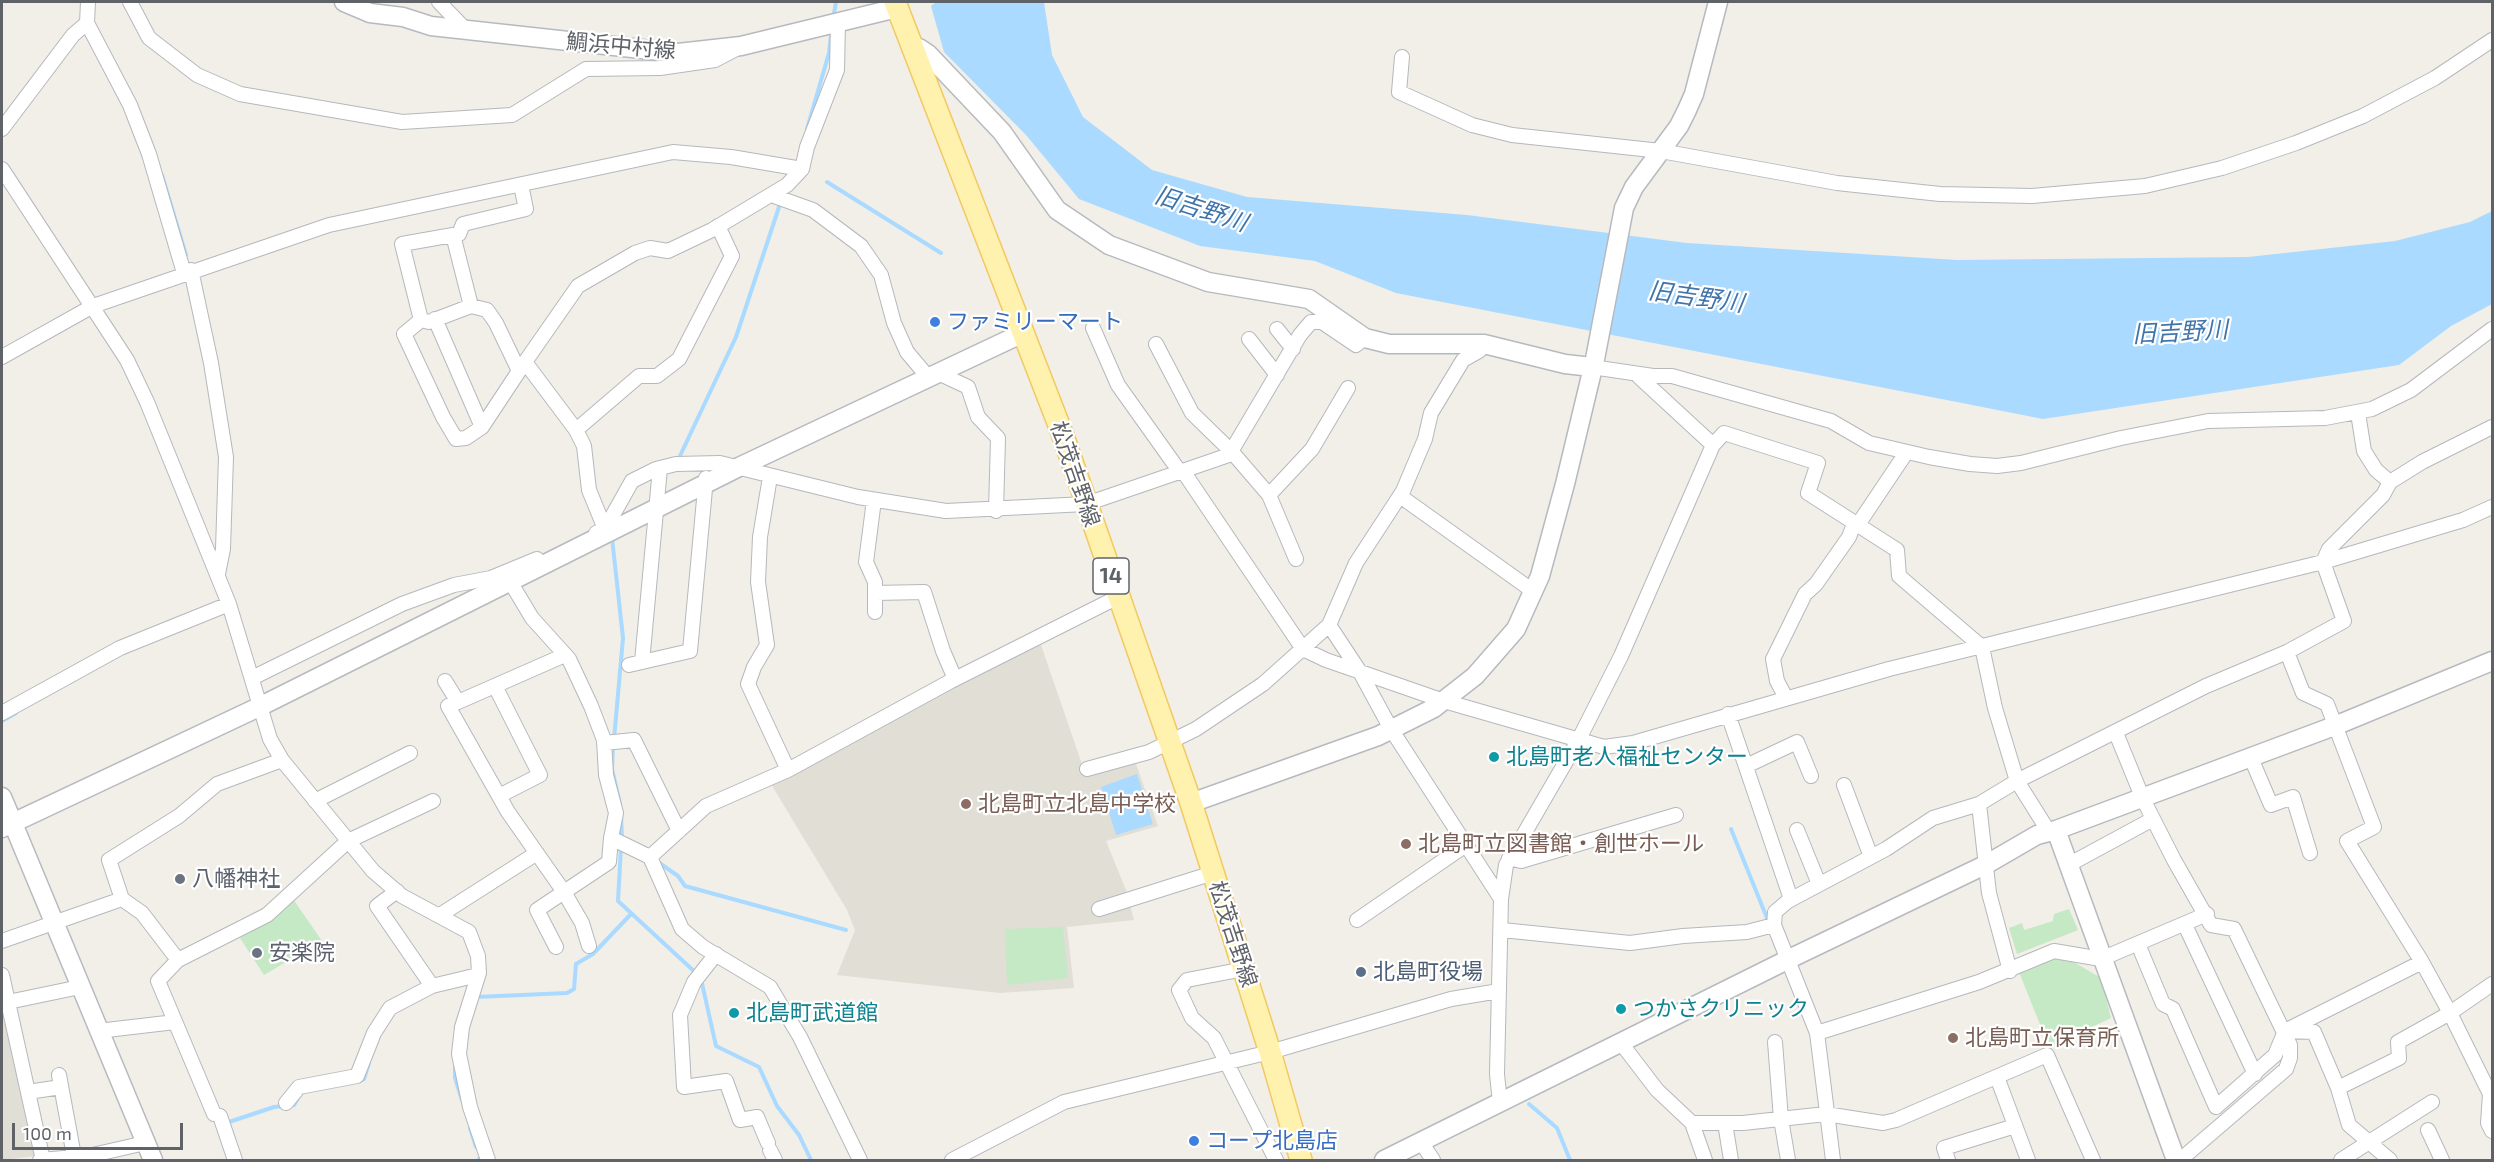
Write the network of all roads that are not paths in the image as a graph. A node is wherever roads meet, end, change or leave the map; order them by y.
1 (88, 2) edge
2 (130, 2) edge
3 (344, 2) edge
4 (439, 2) edge
5 (1718, 2) edge
6 (896, 5) edge
7 (838, 22) junction
8 (87, 23) junction
9 (466, 30) junction
10 (2493, 40) edge
11 (741, 46) junction
12 (914, 49) junction
13 (1402, 57) dead end
14 (2, 129) edge
15 (1661, 151) junction
16 (2, 169) edge
17 (802, 169) junction
18 (521, 185) junction
19 (771, 195) junction
20 (718, 226) junction
21 (453, 235) junction
22 (188, 272) junction
23 (93, 306) junction
24 (471, 306) junction
25 (428, 320) junction
26 (1093, 328) dead end
27 (1277, 329) dead end
28 (2493, 329) edge
29 (1023, 333) junction
30 (1365, 338) junction
31 (1250, 339) dead end
32 (1156, 344) dead end
33 (1485, 344) junction
34 (1293, 349) junction
35 (2, 357) edge
36 (1594, 363) junction
37 (522, 367) junction
38 (1636, 374) junction
39 (934, 375) junction
40 (1277, 375) junction
41 (1348, 388) dead end
42 (2358, 412) junction
43 (482, 427) junction
44 (2493, 427) edge
45 (576, 430) junction
46 (1713, 445) junction
47 (1232, 452) junction
48 (1906, 453) junction
49 (707, 464) junction
50 (739, 467) junction
51 (660, 468) junction
52 (1182, 472) junction
53 (770, 477) junction
54 (2390, 482) junction
55 (705, 484) junction
56 (1269, 495) junction
57 (1400, 496) junction
58 (874, 500) junction
59 (1086, 504) junction
60 (2493, 507) edge
61 (656, 509) junction
62 (996, 511) junction
63 (1856, 525) junction
64 (608, 532) junction
65 (1296, 559) dead end
66 (2323, 562) junction
67 (218, 574) junction
68 (510, 577) junction
69 (1533, 591) junction
70 (875, 593) junction
71 (1118, 597) junction
72 (229, 604) junction
73 (875, 612) dead end
74 (1329, 625) junction
75 (1982, 647) junction
76 (1303, 649) junction
77 (2287, 652) junction
78 (565, 655) junction
79 (2493, 661) edge
80 (1360, 672) junction
81 (252, 678) junction
82 (955, 679) junction
83 (445, 681) dead end
84 (495, 686) junction
85 (1786, 698) junction
86 (1444, 701) junction
87 (458, 702) junction
88 (261, 706) junction
89 (2, 713) edge
90 (1728, 714) junction
91 (2337, 725) junction
92 (1391, 729) junction
93 (2116, 733) junction
94 (1579, 738) junction
95 (1169, 741) junction
96 (604, 742) junction
97 (410, 753) dead end
98 (2251, 758) junction
99 (282, 760) junction
100 (1746, 766) junction
101 (1088, 769) dead end
102 (788, 770) junction
103 (1811, 776) dead end
104 (2017, 781) junction
105 (1844, 785) dead end
106 (499, 796) junction
107 (2, 797) edge
108 (2143, 798) junction
109 (315, 801) junction
110 (433, 801) dead end
111 (1191, 803) junction
112 (1979, 804) junction
113 (1676, 815) dead end
114 (2153, 819) junction
115 (7, 826) edge
116 (1797, 830) dead end
117 (679, 831) junction
118 (2053, 831) junction
119 (612, 838) junction
120 (348, 841) junction
121 (1466, 845) junction
122 (537, 853) junction
123 (2310, 853) dead end
124 (650, 857) junction
125 (1871, 857) junction
126 (1509, 858) junction
127 (1988, 864) junction
128 (2068, 864) junction
129 (1213, 873) junction
130 (1819, 885) junction
131 (397, 891) junction
132 (564, 892) junction
133 (122, 899) junction
134 (1501, 899) junction
135 (1791, 899) junction
136 (1099, 909) dead end
137 (2207, 914) junction
138 (440, 915) junction
139 (1357, 920) dead end
140 (52, 921) junction
141 (1774, 925) junction
142 (2185, 925) junction
143 (1502, 930) junction
144 (2, 941) edge
145 (2138, 944) junction
146 (589, 946) dead end
147 (556, 947) dead end
148 (716, 954) junction
149 (2101, 958) junction
150 (178, 960) junction
151 (1787, 960) junction
152 (2422, 962) junction
153 (1244, 969) junction
154 (2010, 971) junction
155 (2, 975) edge
156 (478, 975) junction
157 (2493, 984) edge
158 (432, 986) junction
159 (80, 987) junction
160 (1499, 991) junction
161 (8, 1002) junction
162 (2450, 1013) junction
163 (175, 1022) junction
164 (98, 1031) junction
165 (2284, 1031) junction
166 (1816, 1033) junction
167 (1621, 1042) junction
168 (1775, 1042) dead end
169 (1270, 1052) junction
170 (1226, 1063) junction
171 (2255, 1074) junction
172 (1997, 1077) junction
173 (2338, 1089) junction
174 (28, 1092) junction
175 (2491, 1093) edge
176 (2432, 1102) dead end
177 (286, 1103) dead end
178 (1500, 1103) junction
179 (1826, 1114) junction
180 (1780, 1119) junction
181 (1692, 1123) junction
182 (1725, 1123) junction
183 (2015, 1126) junction
184 (2428, 1130) dead end
185 (2493, 1131) edge
186 (2368, 1141) junction
187 (1420, 1142) junction
188 (145, 1143) junction
189 (771, 1151) edge
190 (74, 1156) junction
191 (42, 1160) edge
192 (953, 1160) edge
193 (153, 1161) edge
194 (235, 1161) edge
195 (488, 1161) edge
196 (860, 1161) edge
197 (1276, 1161) edge
198 (1300, 1161) edge
199 (1384, 1161) edge
200 (1433, 1161) edge
201 (1706, 1161) edge
202 (1731, 1161) edge
203 (1788, 1161) edge
204 (1833, 1161) edge
205 (1948, 1161) edge
206 (2028, 1161) edge
207 (2093, 1161) edge
208 (2178, 1161) edge
209 (2341, 1161) edge
210 (2390, 1161) edge
211 (2442, 1161) edge

1 - 8 street
2 - 11 street
3 - 9 street, 鯛浜中村線
4 - 9 street
5 - 15 street
6 - 7 street, 鯛浜中村線
6 - 12 main road, 松茂吉野線 / 14
7 - 11 street, 鯛浜中村線
7 - 17 street
8 - 14 street
8 - 22 street
9 - 11 street, 鯛浜中村線
10 - 15 street
12 - 29 main road, 松茂吉野線 / 14
12 - 30 street
13 - 15 street
15 - 36 street
16 - 23 street
17 - 18 street
17 - 19 street
18 - 21 street
18 - 22 street
19 - 20 street
19 - 39 street
20 - 37 street
20 - 45 street
21 - 24 street
21 - 25 street
22 - 23 street
22 - 67 street
23 - 35 street
23 - 67 street
24 - 25 street
24 - 37 street
25 - 43 street
25 - 43 street
26 - 52 street
27 - 34 street
28 - 42 street
29 - 39 street
29 - 59 main road, 松茂吉野線 / 14
30 - 33 street
30 - 34 street
31 - 40 street
32 - 47 street
33 - 36 street
33 - 57 street
34 - 40 street
36 - 38 street
36 - 69 street
37 - 43 street
37 - 45 street
38 - 46 street
38 - 48 street
39 - 50 street
39 - 62 street
40 - 47 street
41 - 56 street
42 - 48 street
42 - 54 street
44 - 54 street
45 - 64 street
46 - 63 street
46 - 94 street
47 - 52 street
47 - 56 street
48 - 63 street
49 - 50 street
49 - 51 street
49 - 55 street
50 - 53 street
50 - 55 street
51 - 61 street
51 - 64 street
52 - 59 street
52 - 76 street
53 - 58 street
53 - 102 street
54 - 66 street
55 - 61 street
55 - 61 street
56 - 65 street
57 - 69 street
57 - 74 street
58 - 62 street
58 - 70 street
59 - 62 street
59 - 71 main road, 松茂吉野線 / 14
60 - 66 street
61 - 64 street
63 - 75 street
63 - 85 street
64 - 68 street
66 - 75 street
66 - 77 street
67 - 72 street
68 - 78 street
68 - 81 street
68 - 88 street
69 - 86 street
70 - 73 street
70 - 82 street
71 - 82 street
71 - 95 main road, 松茂吉野線 / 14
72 - 81 street
72 - 89 street
74 - 76 street
74 - 80 street
75 - 85 street
75 - 104 street
76 - 80 street
76 - 95 street
77 - 91 street
77 - 93 street
78 - 84 street
78 - 96 street
79 - 91 street
80 - 86 street
80 - 92 street
81 - 88 street
82 - 102 street
83 - 87 street
84 - 87 street
84 - 106 street
85 - 90 street
86 - 92 street
86 - 94 street
87 - 106 street
88 - 99 street
88 - 115 street
90 - 94 street
90 - 100 street
91 - 98 street
91 - 152 street
92 - 111 street
92 - 121 street
93 - 104 street
93 - 108 street
94 - 126 street
95 - 101 street
95 - 111 main road, 松茂吉野線 / 14
96 - 117 street
96 - 119 street
97 - 109 street
98 - 108 street
98 - 123 street
99 - 109 street
99 - 133 street
100 - 103 street
100 - 135 street
102 - 117 street
104 - 112 street
104 - 118 street
105 - 125 street
106 - 122 street
107 - 115 street
108 - 114 street
108 - 118 street
109 - 120 street
110 - 120 street
111 - 129 main road, 松茂吉野線 / 14
112 - 125 street
112 - 127 street
113 - 126 street
114 - 128 street
114 - 137 street
115 - 140 street
116 - 130 street
117 - 124 street
118 - 127 street
118 - 128 street
119 - 124 street
119 - 132 street
120 - 131 street
120 - 150 street
121 - 134 street
121 - 139 street
122 - 132 street
122 - 138 street
124 - 148 street
125 - 130 street
126 - 134 street
127 - 151 street
127 - 154 street
128 - 149 street
129 - 136 street
129 - 153 main road, 松茂吉野線 / 14
130 - 135 street
131 - 138 street
131 - 158 street
132 - 146 street
132 - 147 street
133 - 140 street
133 - 150 street
134 - 143 street
135 - 141 street
137 - 142 street
137 - 165 street
138 - 156 street
140 - 144 street
140 - 159 street
141 - 143 street
141 - 151 street
142 - 145 street
142 - 171 street
143 - 160 street
145 - 149 street
145 - 171 street
148 - 189 street
148 - 196 street
149 - 154 street
149 - 208 street
150 - 163 street
151 - 166 street
151 - 167 street
152 - 162 street
152 - 165 street
153 - 169 main road, 松茂吉野線 / 14
153 - 170 street
154 - 166 street
155 - 161 street
156 - 158 street
156 - 195 street
157 - 162 street
158 - 177 street
159 - 161 street
159 - 164 street
160 - 169 street
160 - 178 street
161 - 174 street
162 - 173 street
162 - 175 street
163 - 164 street
163 - 194 street
164 - 188 street
165 - 171 street
165 - 173 street
165 - 208 street
166 - 179 street
167 - 178 street
167 - 181 street
168 - 180 street
169 - 170 street
169 - 198 main road, 松茂吉野線 / 14
170 - 192 street
170 - 197 street
172 - 179 street
172 - 183 street
172 - 207 street
173 - 186 street
174 - 190 street
174 - 191 street
175 - 185 street
176 - 186 street
178 - 187 street
179 - 180 street
179 - 204 street
180 - 182 street
180 - 203 street
181 - 182 street
181 - 201 street
182 - 202 street
183 - 205 street
183 - 206 street
184 - 211 street
186 - 209 street
186 - 210 street
187 - 199 street
187 - 200 street
188 - 190 street
188 - 193 street
190 - 191 street

